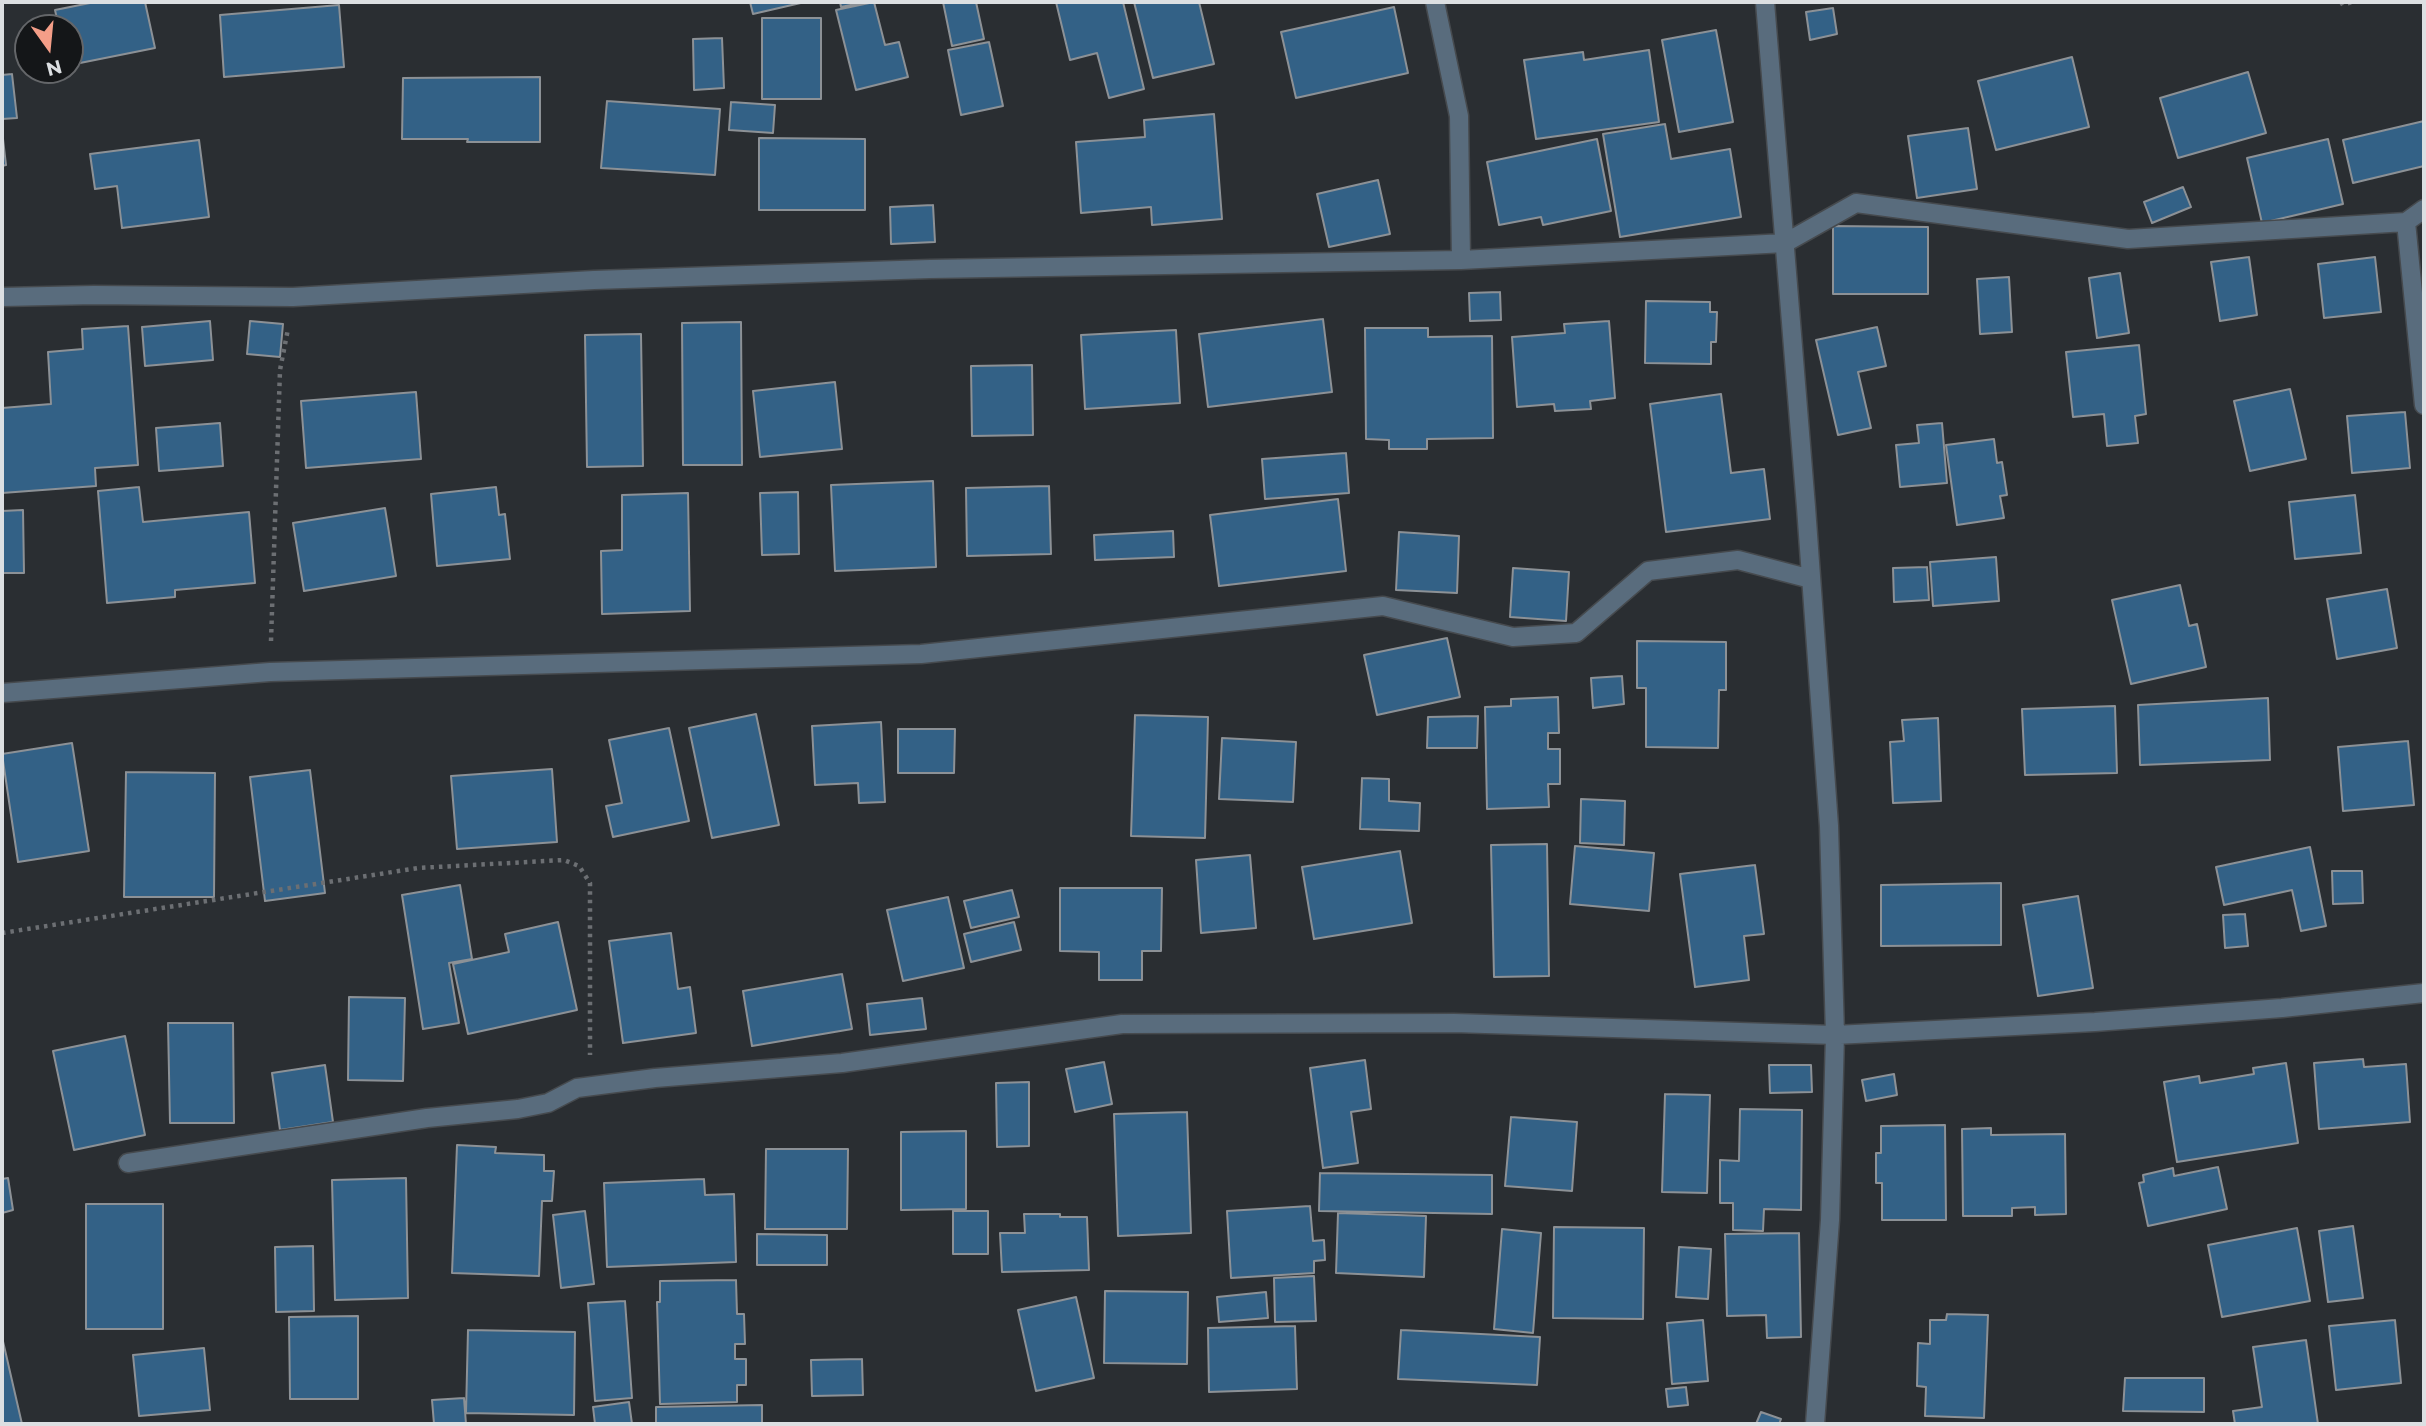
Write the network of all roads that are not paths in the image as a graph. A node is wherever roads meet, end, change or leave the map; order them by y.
1 (1435, 2) edge
2 (1765, 2) edge
3 (2424, 209) edge
4 (2406, 222) junction
5 (1786, 243) junction
6 (1461, 260) junction
7 (2, 298) edge
8 (2424, 405) edge
9 (1811, 579) junction
10 (2, 693) edge
11 (2424, 993) edge
12 (1835, 1035) junction
13 (128, 1163) dead end
14 (1815, 1424) edge

1 - 6 street
2 - 5 street
3 - 4 street
4 - 5 street
4 - 8 street
5 - 6 street
5 - 9 street
6 - 7 street
9 - 10 street
9 - 12 street
11 - 12 street
12 - 13 street
12 - 14 street

